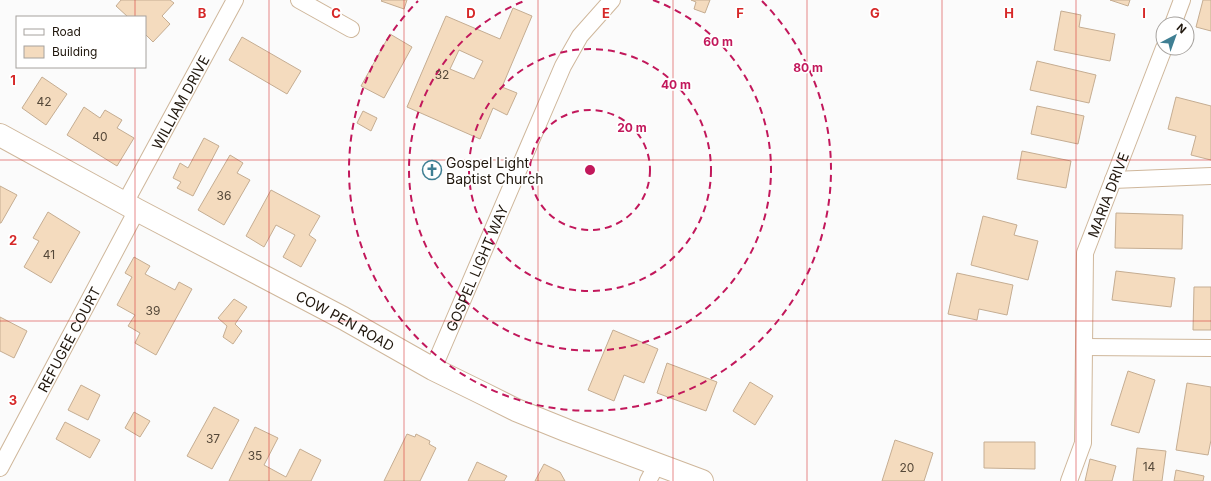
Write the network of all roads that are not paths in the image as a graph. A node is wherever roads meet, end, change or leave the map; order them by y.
1 (235, 0) edge
2 (299, 0) edge
3 (612, 0) edge
4 (1182, 0) edge
5 (1176, 16) edge
6 (351, 28) dead end
7 (1161, 56) edge
8 (0, 135) edge
9 (1211, 176) edge
10 (1113, 180) junction
11 (131, 206) junction
12 (1084, 347) junction
13 (1211, 348) edge
14 (433, 369) junction
15 (0, 468) edge
16 (653, 472) edge
17 (702, 481) edge
18 (1069, 481) edge

1 - 11 street, WILLIAM DRIVE
2 - 6 street
3 - 14 street, GOSPEL LIGHT WAY
4 - 5 street
7 - 10 street, MARIA DRIVE
8 - 11 main road, COW PEN ROAD
9 - 10 street
10 - 12 street, MARIA DRIVE
11 - 14 main road, COW PEN ROAD
11 - 15 street, REFUGEE COURT
12 - 13 street
12 - 18 street, MARIA DRIVE
14 - 16 main road, COW PEN ROAD
16 - 17 main road, COW PEN ROAD

